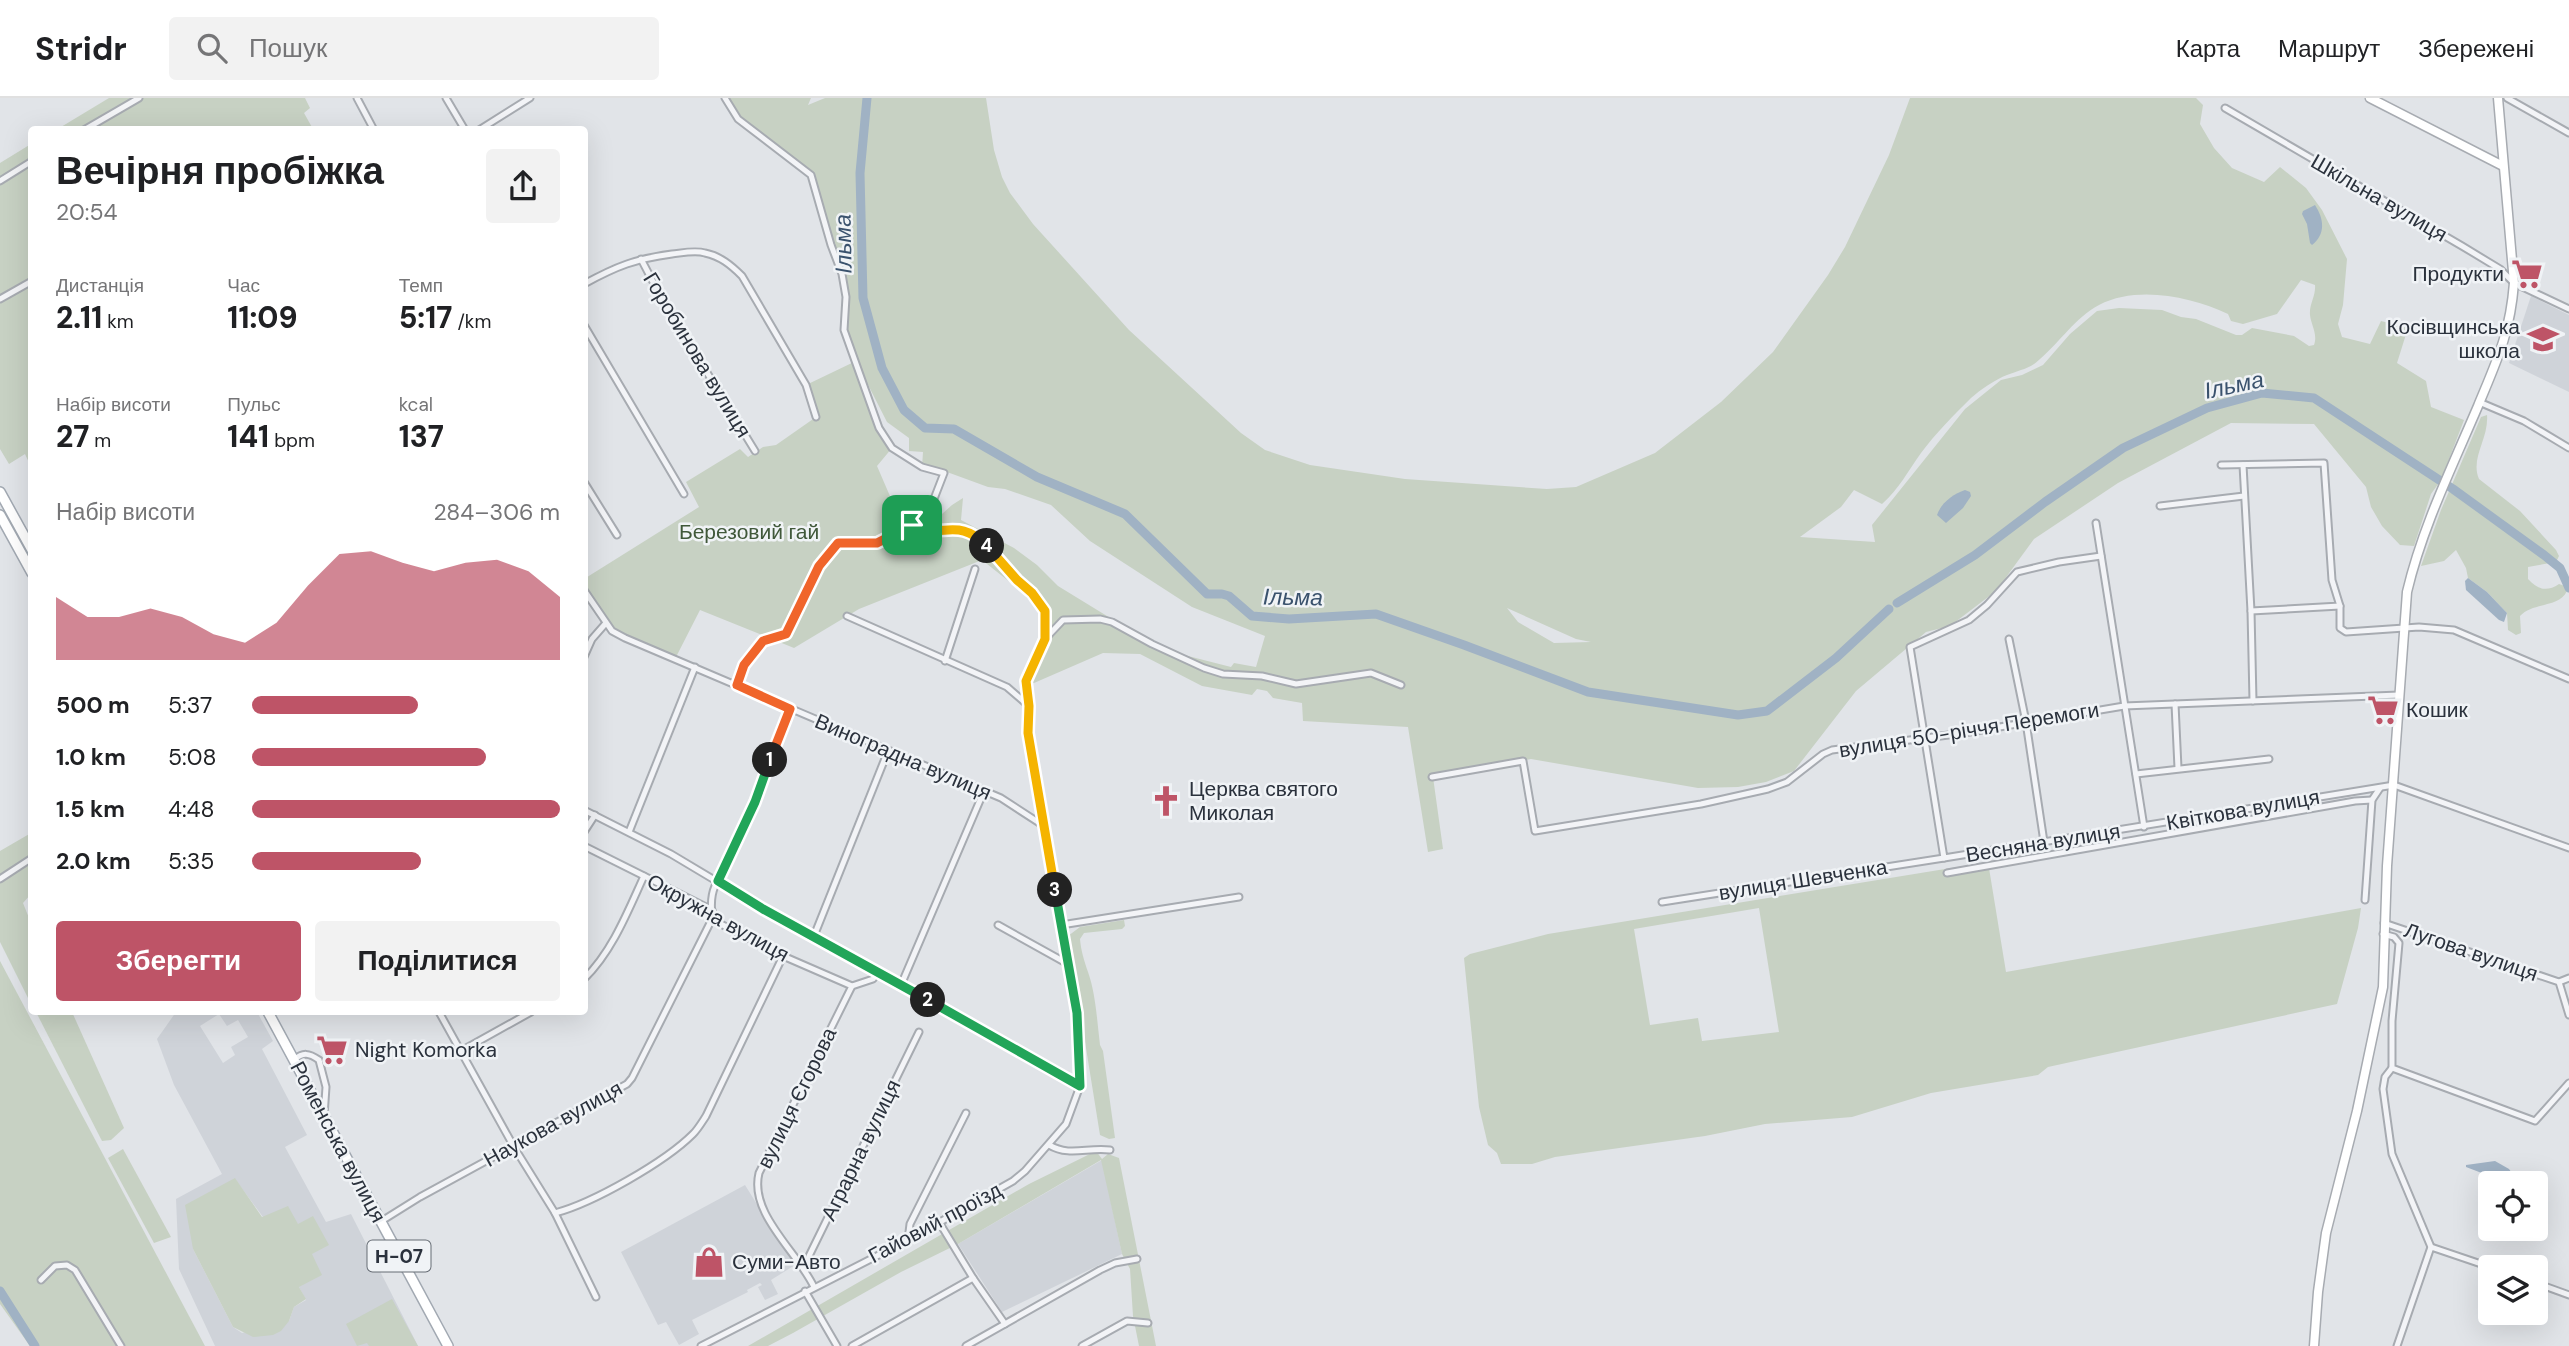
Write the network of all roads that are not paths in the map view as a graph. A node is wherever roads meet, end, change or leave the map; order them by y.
1 (138, 98) edge
2 (357, 98) edge
3 (446, 98) edge
4 (530, 98) edge
5 (725, 98) edge
6 (2370, 98) edge
7 (2498, 98) edge
8 (2507, 98) edge
9 (2225, 108) dead end
10 (91, 126) edge
11 (372, 126) edge
12 (463, 126) edge
13 (484, 126) edge
14 (2569, 133) edge
15 (28, 164) edge
16 (2504, 166) junction
17 (0, 181) edge
18 (640, 258) junction
19 (588, 282) edge
20 (28, 283) edge
21 (2514, 283) junction
22 (0, 299) edge
23 (2569, 309) edge
24 (588, 332) edge
25 (2479, 402) junction
26 (816, 417) dead end
27 (2569, 448) edge
28 (755, 452) dead end
29 (2243, 464) junction
30 (2221, 465) dead end
31 (588, 488) edge
32 (0, 492) edge
33 (684, 494) dead end
34 (2244, 496) junction
35 (2160, 506) dead end
36 (0, 515) edge
37 (2096, 523) dead end
38 (912, 525) junction
39 (617, 535) dead end
40 (28, 543) edge
41 (2101, 556) junction
42 (28, 566) edge
43 (975, 569) dead end
44 (588, 596) edge
45 (2340, 606) junction
46 (2251, 611) junction
47 (846, 616) dead end
48 (606, 623) junction
49 (2404, 629) junction
50 (1045, 639) junction
51 (2009, 639) dead end
52 (588, 648) edge
53 (945, 661) junction
54 (695, 667) junction
55 (2569, 679) edge
56 (737, 685) junction
57 (1401, 685) dead end
58 (2399, 695) junction
59 (2253, 701) junction
60 (2175, 704) junction
61 (1029, 706) junction
62 (2124, 706) junction
63 (790, 709) junction
64 (2026, 722) junction
65 (1926, 738) junction
66 (888, 751) junction
67 (2269, 759) dead end
68 (2178, 768) junction
69 (2136, 774) junction
70 (1432, 777) dead end
71 (2394, 785) junction
72 (2380, 788) junction
73 (984, 791) junction
74 (2372, 800) junction
75 (588, 812) edge
76 (595, 816) junction
77 (588, 826) edge
78 (1044, 826) junction
79 (2144, 827) junction
80 (629, 832) junction
81 (2044, 842) junction
82 (588, 848) edge
83 (2569, 848) edge
84 (1944, 858) junction
85 (28, 860) edge
86 (1947, 873) dead end
87 (644, 876) junction
88 (0, 878) edge
89 (717, 884) junction
90 (1239, 897) dead end
91 (2365, 900) dead end
92 (1662, 902) dead end
93 (712, 910) junction
94 (2384, 923) junction
95 (998, 925) dead end
96 (1061, 925) junction
97 (2383, 934) junction
98 (814, 936) junction
99 (783, 956) junction
100 (1068, 964) junction
101 (878, 972) junction
102 (588, 975) edge
103 (2569, 978) edge
104 (2559, 982) junction
105 (901, 985) junction
106 (852, 986) junction
107 (270, 1015) edge
108 (441, 1015) edge
109 (526, 1015) edge
110 (2569, 1015) edge
111 (919, 1032) dead end
112 (461, 1051) junction
113 (294, 1060) junction
114 (2392, 1068) junction
115 (2569, 1083) edge
116 (1080, 1086) junction
117 (966, 1113) dead end
118 (324, 1116) junction
119 (1049, 1145) junction
120 (514, 1147) junction
121 (1110, 1150) dead end
122 (555, 1213) junction
123 (380, 1222) junction
124 (939, 1222) junction
125 (908, 1240) junction
126 (2431, 1247) junction
127 (1137, 1259) dead end
128 (2478, 1264) edge
129 (806, 1270) junction
130 (973, 1278) junction
131 (41, 1280) dead end
132 (814, 1287) junction
133 (2548, 1287) edge
134 (805, 1292) junction
135 (2569, 1295) edge
136 (596, 1297) dead end
137 (1149, 1323) dead end
138 (1005, 1324) junction
139 (121, 1346) edge
140 (448, 1346) edge
141 (701, 1346) edge
142 (837, 1346) edge
143 (852, 1346) edge
144 (966, 1346) edge
145 (1082, 1346) edge
146 (2314, 1346) edge
147 (2398, 1346) edge

1 - 10 street
2 - 11 street
3 - 12 street
4 - 13 street
5 - 38 street
6 - 16 street
7 - 16 street
8 - 14 street
9 - 21 street, Шкільна вулиця
15 - 17 street
16 - 21 street
18 - 19 street, Горобинова вулиця
18 - 26 street, Горобинова вулиця
18 - 28 street, Горобинова вулиця
20 - 22 street
21 - 23 street, Шкільна вулиця
21 - 25 street
24 - 33 street
25 - 27 street
25 - 49 street
29 - 30 street
29 - 34 street
29 - 45 street
31 - 39 street
32 - 40 main road
34 - 35 street
34 - 46 street
36 - 42 main road
37 - 41 street, Квіткова вулиця
38 - 50 street
38 - 56 street
41 - 62 street, Квіткова вулиця
41 - 65 street, Весняна вулиця
43 - 53 street
44 - 48 street, Виноградна вулиця
45 - 46 street
45 - 49 street
46 - 59 street
47 - 53 street
48 - 52 street
48 - 54 street, Виноградна вулиця
49 - 55 street
49 - 58 street
50 - 57 street
50 - 61 street
51 - 64 street
53 - 61 street
54 - 56 street, Виноградна вулиця
54 - 80 street
56 - 63 street, Виноградна вулиця
58 - 59 street, вулиця 50-річчя Перемоги
58 - 71 street
59 - 60 street, вулиця 50-річчя Перемоги
60 - 62 street, вулиця 50-річчя Перемоги
60 - 68 street
61 - 78 street
62 - 64 street, вулиця 50-річчя Перемоги
62 - 69 street, Квіткова вулиця
63 - 66 street, Виноградна вулиця
63 - 89 street, Наукова вулиця
64 - 65 street, вулиця 50-річчя Перемоги
64 - 81 street
65 - 70 street, вулиця 50-річчя Перемоги
65 - 84 street, Весняна вулиця
66 - 73 street, Виноградна вулиця
66 - 98 street
67 - 68 street
68 - 69 street
69 - 79 street, Квіткова вулиця
71 - 72 street, Квіткова вулиця
71 - 83 street
71 - 94 street
72 - 74 street
72 - 79 street, Квіткова вулиця
73 - 78 street, Виноградна вулиця
73 - 105 street
74 - 86 street
74 - 91 street
75 - 76 street
76 - 77 street
76 - 80 street
78 - 96 street
79 - 81 street, Весняна вулиця
80 - 89 street
81 - 84 street, Весняна вулиця
82 - 87 street, Окружна вулиця
84 - 92 street, вулиця Шевченка
85 - 88 street
87 - 93 street, Окружна вулиця
87 - 102 street
89 - 93 street, Наукова вулиця
89 - 98 street
90 - 96 street
93 - 99 street, Окружна вулиця
93 - 120 street, Наукова вулиця
94 - 97 street
94 - 104 street, Лугова вулиця
95 - 100 street
96 - 100 street
97 - 114 street
97 - 146 street
98 - 101 street
99 - 106 street, Окружна вулиця
99 - 122 street
100 - 116 street
101 - 105 street
101 - 106 street
103 - 104 street, Лугова вулиця
104 - 110 street, Лугова вулиця
105 - 116 street
106 - 129 street, вулиця Єгорова
107 - 113 main road, Роменська вулиця / Н-07
108 - 112 street
109 - 112 street
111 - 129 street, Аграрна вулиця
112 - 120 street
113 - 118 main road, Роменська вулиця / Н-07
113 - 118 street
114 - 115 street
114 - 126 street
116 - 119 street, Гайовий проїзд
117 - 125 street
118 - 123 main road, Роменська вулиця / Н-07
119 - 121 street
119 - 124 street, Гайовий проїзд
120 - 122 street
120 - 123 street, Наукова вулиця
122 - 136 street
123 - 140 main road, Роменська вулиця / Н-07
124 - 125 street, Гайовий проїзд
124 - 130 street
125 - 132 street, Гайовий проїзд
126 - 128 street
126 - 147 street
127 - 138 street
129 - 132 street
130 - 138 street
130 - 143 street
131 - 139 street
132 - 134 street, Гайовий проїзд
133 - 135 street
134 - 141 street, Гайовий проїзд
134 - 142 street
137 - 145 street
138 - 144 street

